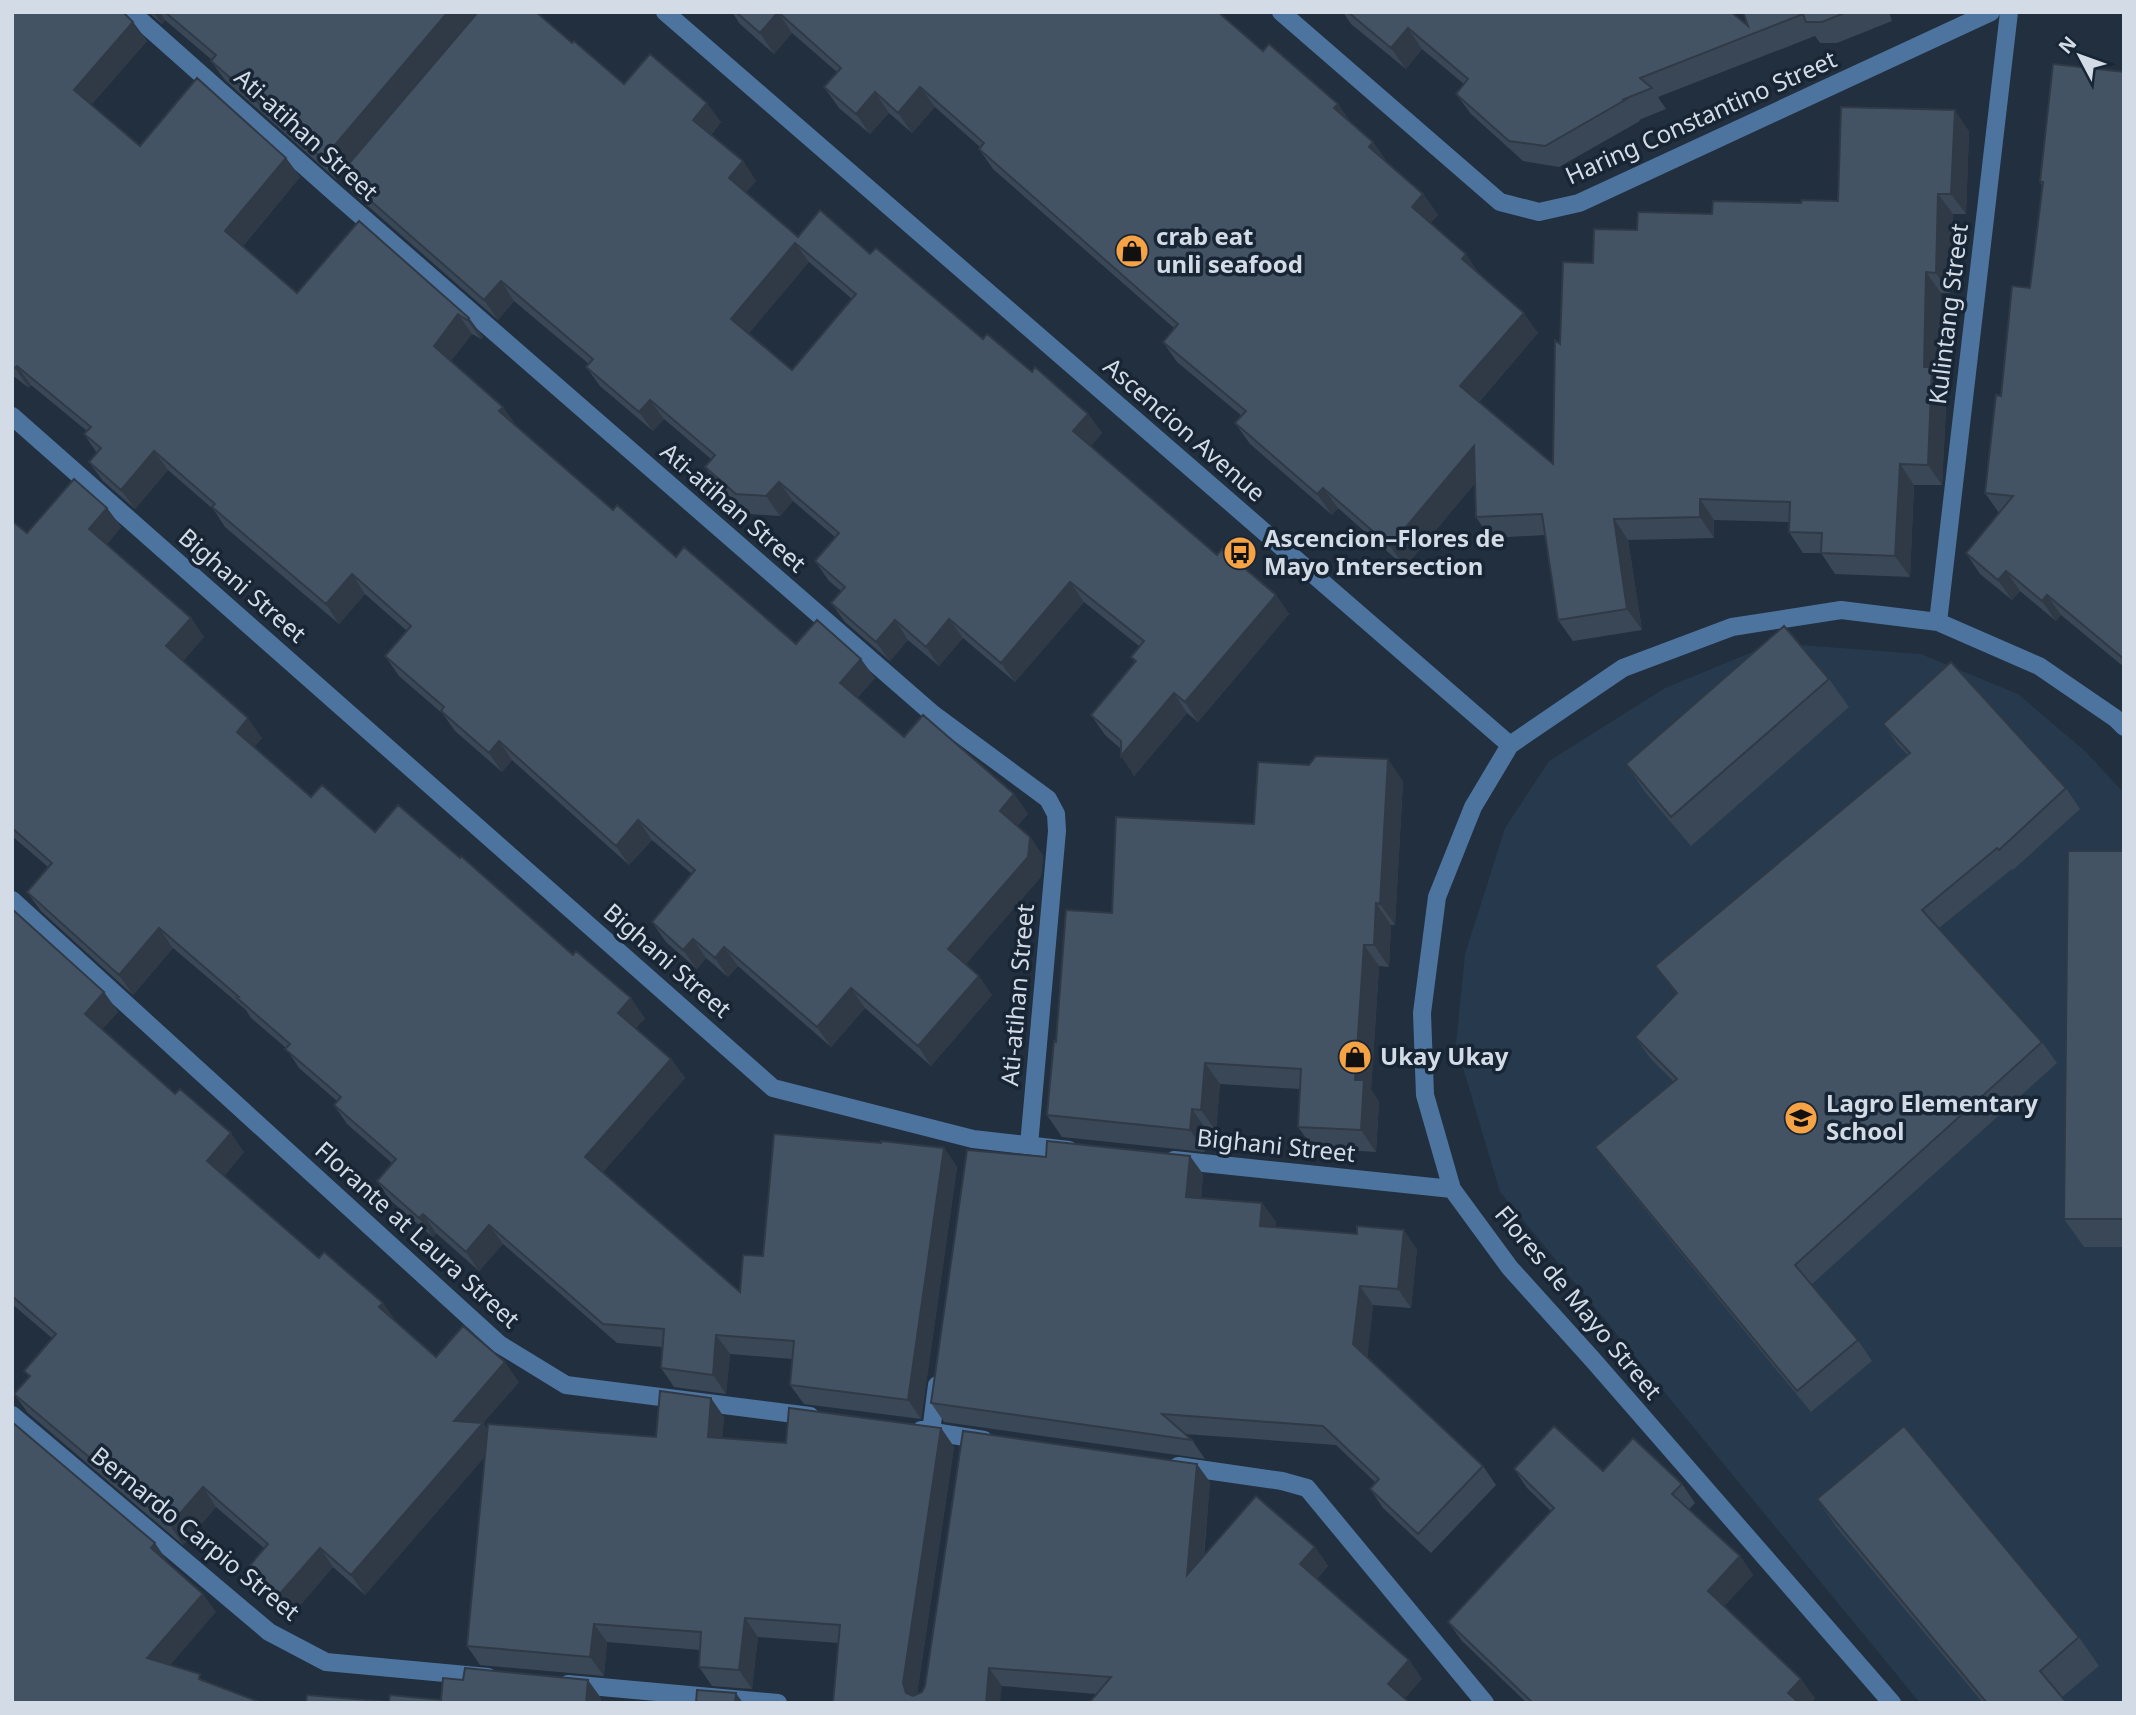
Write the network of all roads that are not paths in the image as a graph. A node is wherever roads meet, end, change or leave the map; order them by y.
1 (131, 12) edge
2 (665, 12) edge
3 (1281, 12) edge
4 (1991, 12) edge
5 (2009, 12) edge
6 (12, 416) edge
7 (1938, 622) junction
8 (2124, 727) edge
9 (1510, 745) junction
10 (12, 900) edge
11 (1030, 1145) junction
12 (1084, 1151) edge
13 (1152, 1158) edge
14 (1452, 1189) junction
15 (940, 1365) edge
16 (12, 1415) edge
17 (823, 1418) edge
18 (904, 1428) edge
19 (931, 1432) junction
20 (1008, 1443) edge
21 (1159, 1464) edge
22 (504, 1678) edge
23 (545, 1682) edge
24 (778, 1703) edge
25 (1485, 1703) edge
26 (1892, 1703) edge

1 - 11 street, Ati-atihan Street
2 - 9 street, Ascencion Avenue
3 - 4 street, Haring Constantino Street
5 - 7 street, Kulintang Street
6 - 11 street, Bighani Street
7 - 8 street
7 - 9 street
9 - 14 street, Flores de Mayo Street
10 - 17 street, Florante at Laura Street
11 - 12 street, Bighani Street
13 - 14 street, Bighani Street
14 - 26 street, Flores de Mayo Street
15 - 19 street
16 - 22 street, Bernardo Carpio Street
18 - 19 street
19 - 20 street
21 - 25 street
23 - 24 street

